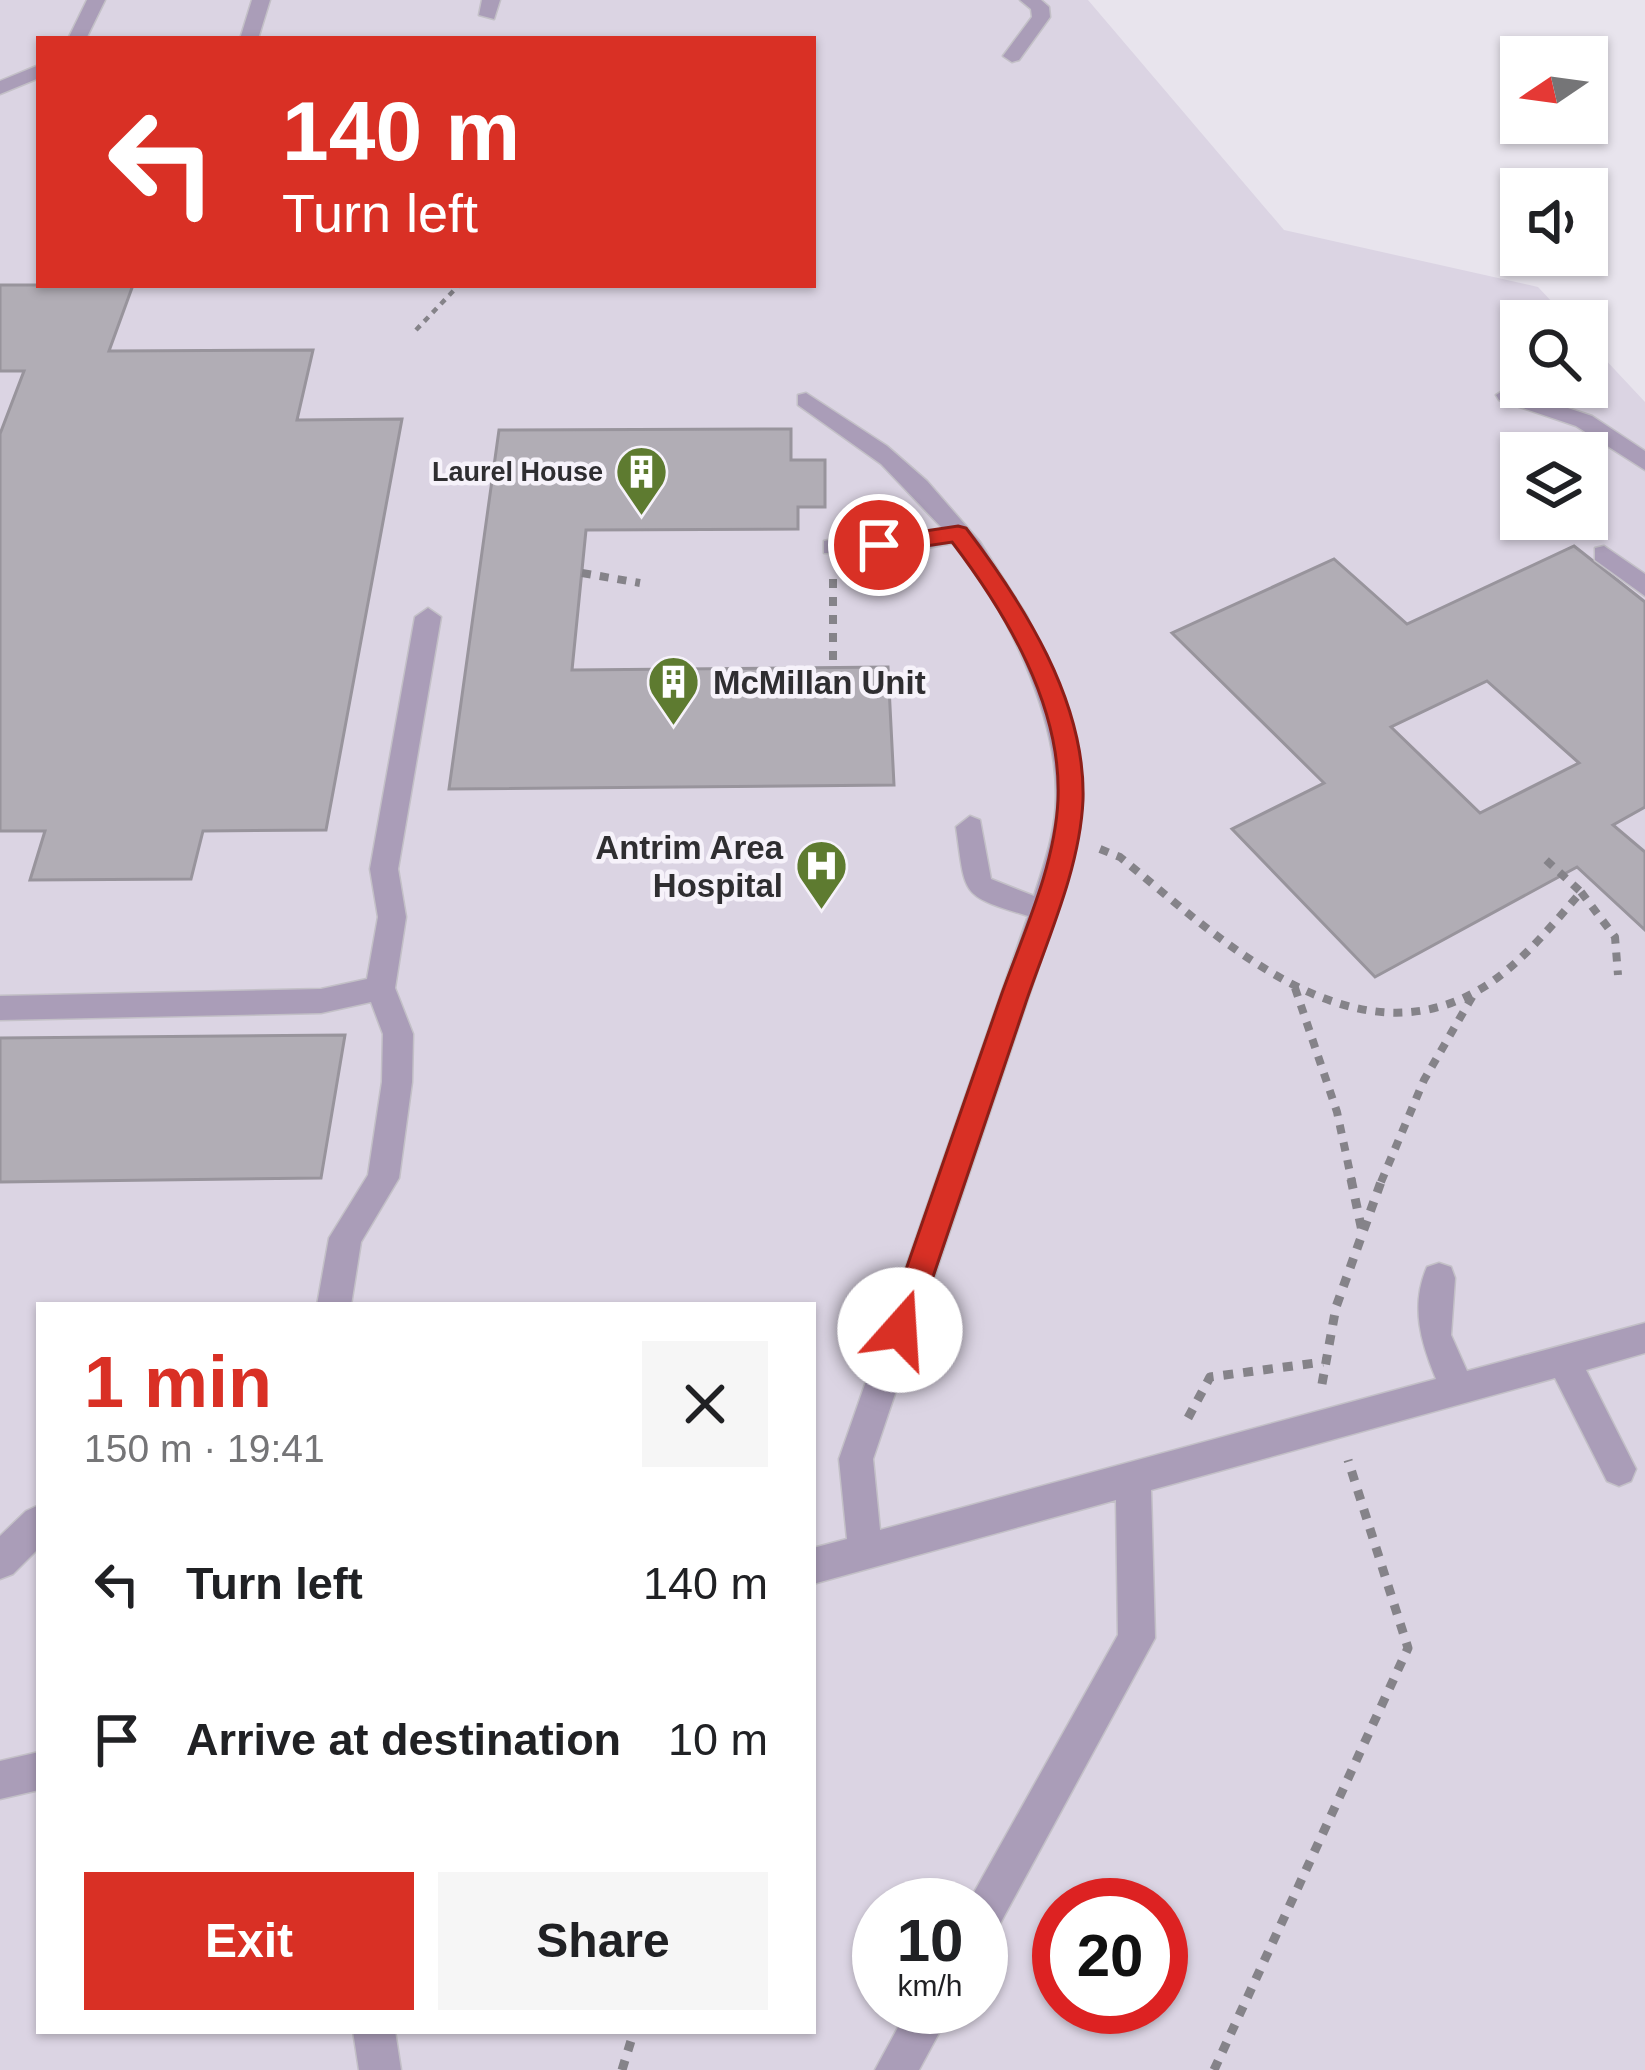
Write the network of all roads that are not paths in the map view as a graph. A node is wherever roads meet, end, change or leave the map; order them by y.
1 (96, 0) edge
2 (261, 0) edge
3 (1029, 0) edge
4 (78, 36) edge
5 (250, 36) edge
6 (1012, 56) dead end
7 (36, 72) edge
8 (0, 88) edge
9 (806, 400) dead end
10 (1547, 408) edge
11 (1645, 462) edge
12 (958, 534) junction
13 (833, 547) road end
14 (1604, 554) dead end
15 (1645, 587) edge
16 (428, 617) dead end
17 (970, 827) dead end
18 (1045, 910) junction
19 (380, 988) junction
20 (0, 1008) edge
21 (1439, 1278) dead end
22 (334, 1302) edge
23 (1645, 1338) edge
24 (1562, 1360) junction
25 (1458, 1390) junction
26 (1619, 1469) dead end
27 (1133, 1478) junction
28 (36, 1526) edge
29 (868, 1551) junction
30 (0, 1562) edge
31 (816, 1565) edge
32 (36, 1772) edge
33 (0, 1780) edge
34 (1004, 1878) edge
35 (374, 2034) edge
36 (917, 2034) edge
37 (380, 2070) edge
38 (896, 2070) edge

1 - 4 lane
2 - 5 lane
3 - 6 lane
7 - 8 lane
9 - 12 lane
10 - 11 lane
12 - 13 lane
12 - 18 lane
14 - 15 lane
16 - 19 lane
17 - 18 lane
18 - 29 lane
19 - 20 lane
19 - 22 lane
21 - 25 lane
23 - 24 lane
24 - 25 lane
24 - 26 lane
25 - 27 lane
27 - 29 lane
27 - 34 lane
28 - 30 lane
29 - 31 lane
32 - 33 lane
35 - 37 lane
36 - 38 lane

